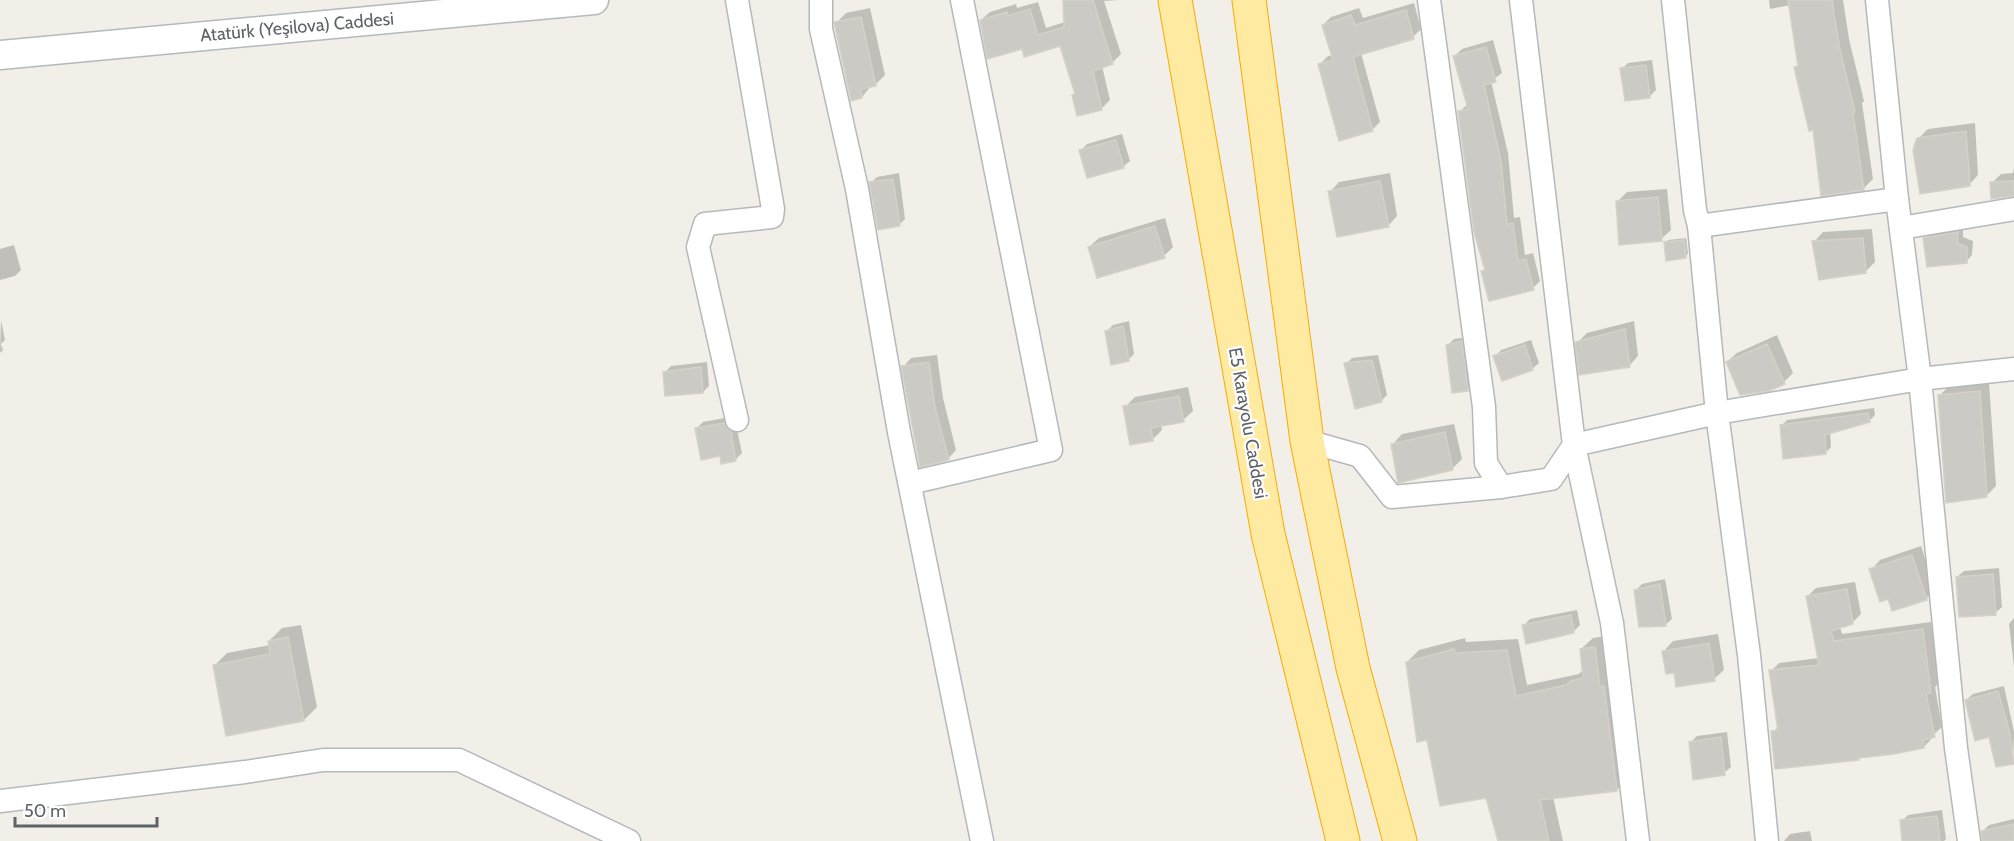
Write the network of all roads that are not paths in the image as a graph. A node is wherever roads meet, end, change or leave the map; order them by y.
1 (594, 0) edge
2 (737, 0) edge
3 (821, 0) edge
4 (962, 0) edge
5 (1175, 0) edge
6 (1249, 0) edge
7 (1430, 0) edge
8 (1521, 0) edge
9 (1673, 0) edge
10 (1877, 0) edge
11 (0, 55) edge
12 (1897, 199) junction
13 (2014, 209) edge
14 (1700, 226) junction
15 (1901, 228) junction
16 (2014, 369) edge
17 (1920, 379) junction
18 (1717, 412) junction
19 (737, 420) dead end
20 (1307, 441) junction
21 (1574, 445) junction
22 (910, 483) junction
23 (1501, 487) junction
24 (0, 801) edge
25 (629, 841) edge
26 (982, 841) edge
27 (1343, 841) edge
28 (1400, 841) edge
29 (1638, 841) edge
30 (1767, 841) edge
31 (1969, 841) edge

1 - 11 street, Atatürk (Yeşilova) Caddesi
2 - 19 street
3 - 22 street
4 - 22 street
5 - 27 highway, E5 Karayolu Caddesi
6 - 20 highway
7 - 23 street
8 - 21 street
9 - 14 street
10 - 12 street
12 - 14 street
12 - 15 street
13 - 15 street
14 - 18 street
15 - 17 street
16 - 17 street
17 - 18 street
17 - 31 street
18 - 21 street
18 - 30 street
20 - 23 street
20 - 28 highway
21 - 23 street
21 - 29 street
22 - 26 street
24 - 25 street

